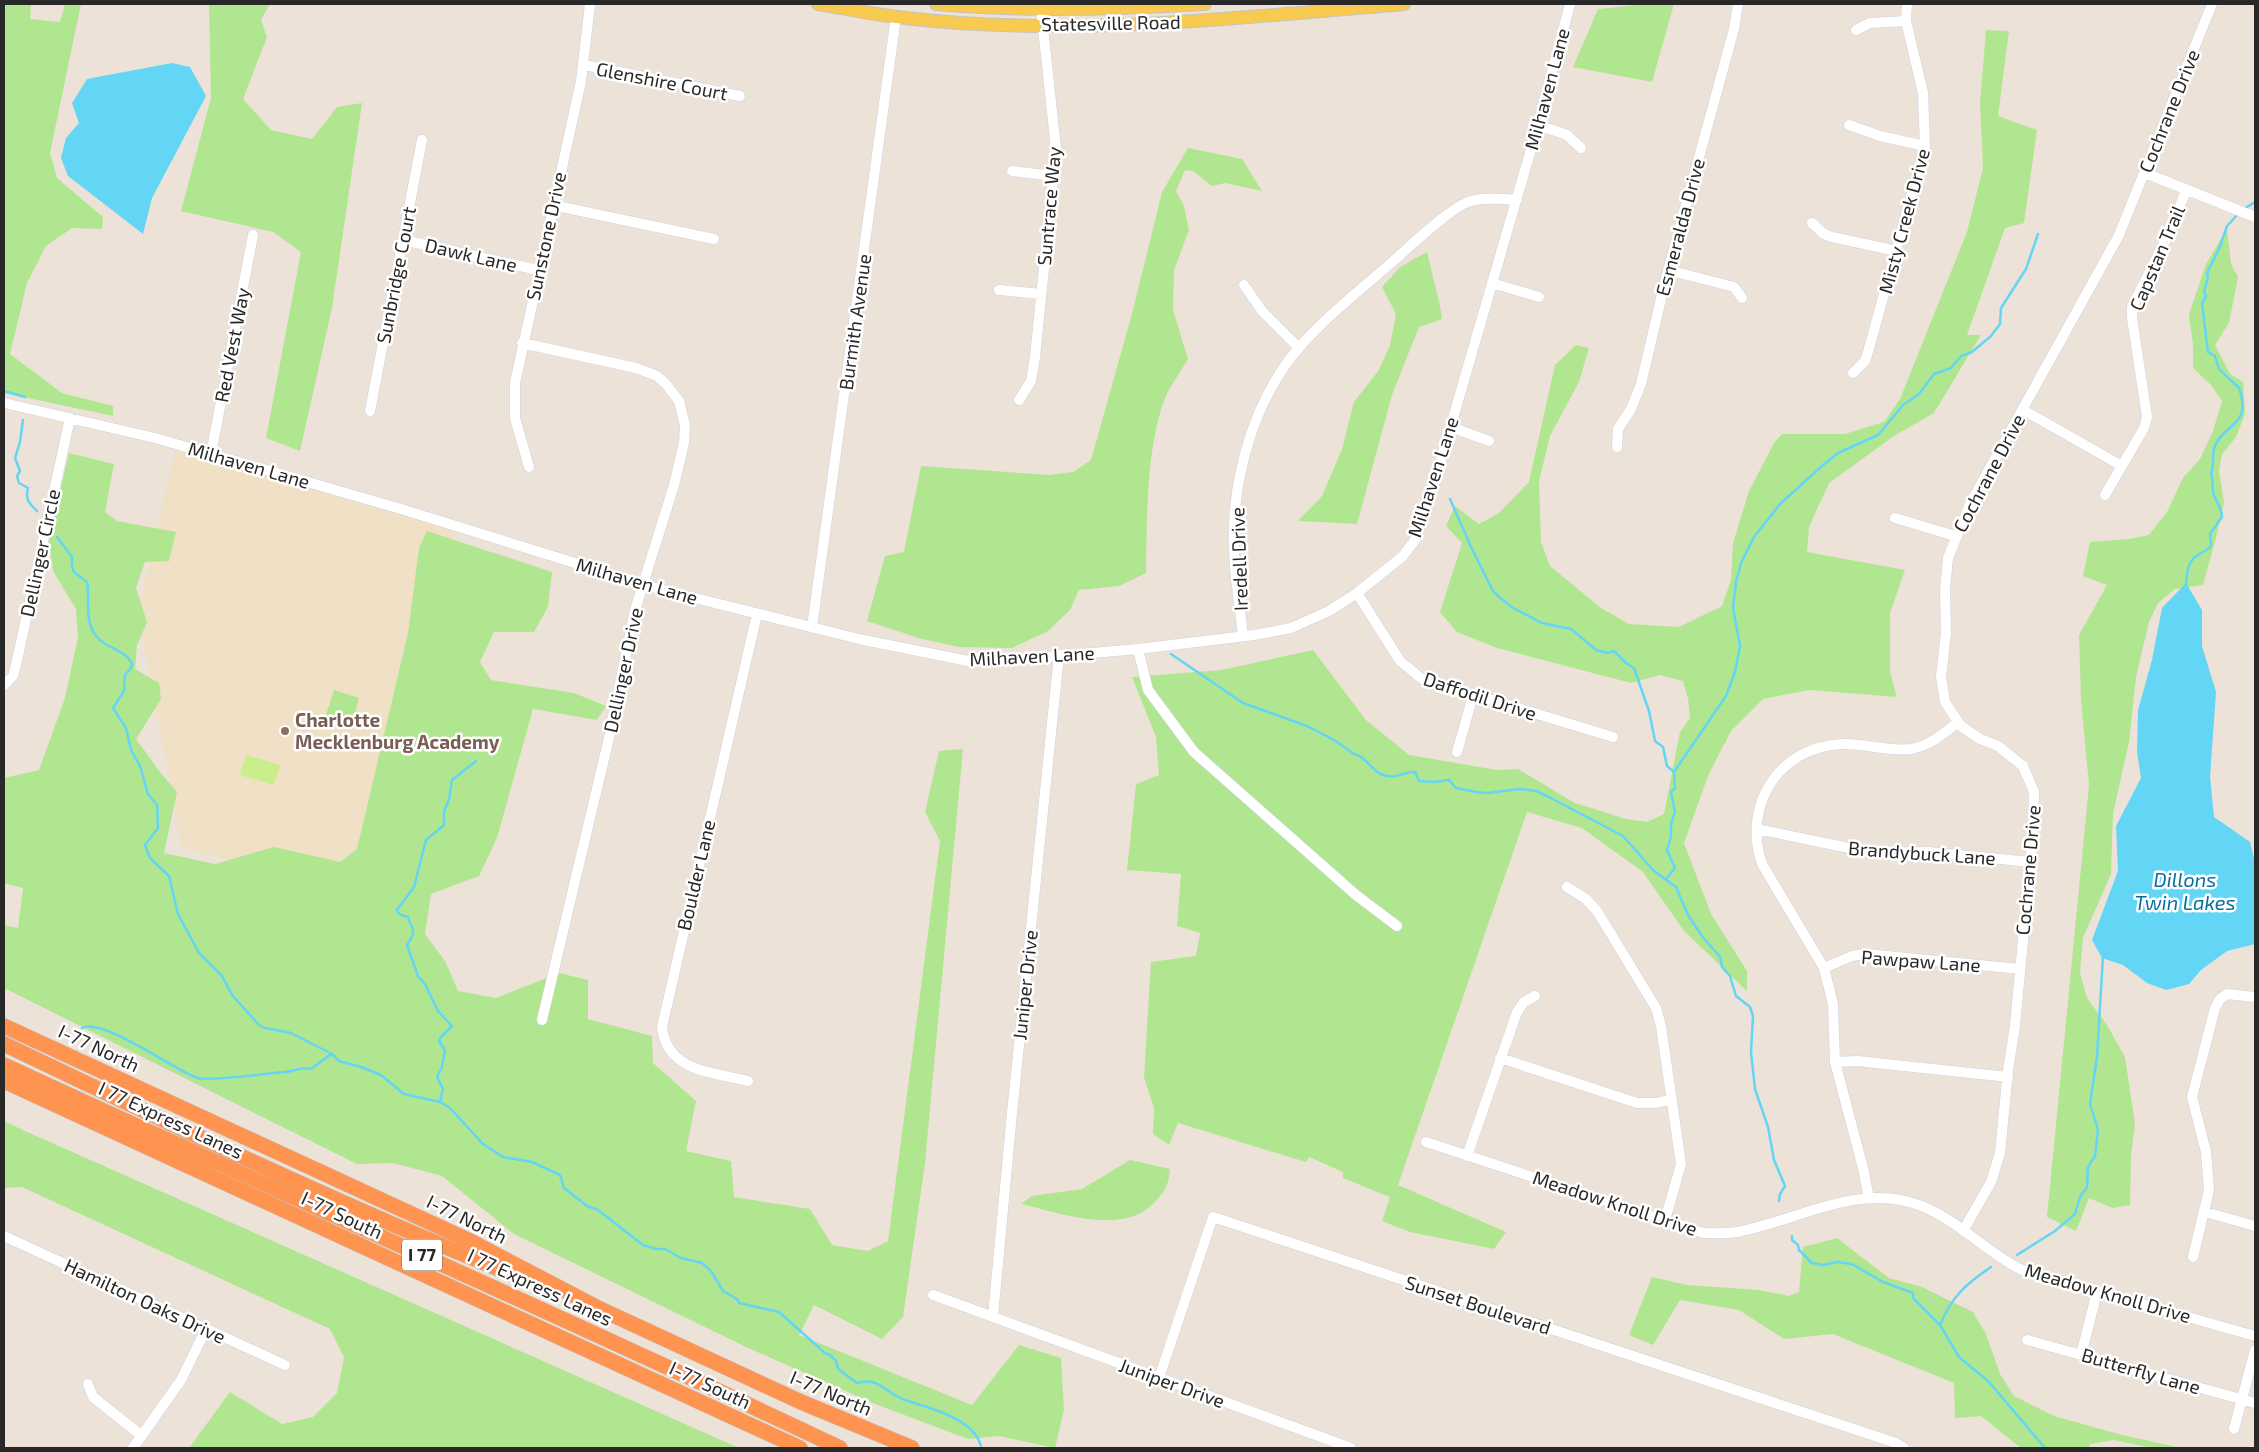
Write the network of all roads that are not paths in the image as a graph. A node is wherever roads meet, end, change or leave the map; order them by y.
1 (590, 4) edge
2 (818, 4) edge
3 (936, 4) edge
4 (1205, 4) edge
5 (1404, 4) edge
6 (1570, 4) edge
7 (1738, 4) edge
8 (1906, 4) edge
9 (2212, 4) edge
10 (1104, 6) edge
11 (1041, 9) junction
12 (896, 17) junction
13 (1906, 21) junction
14 (1042, 25) junction
15 (1856, 30) dead end
16 (584, 66) junction
17 (740, 96) dead end
18 (1538, 125) junction
19 (1849, 125) dead end
20 (422, 140) dead end
21 (1925, 146) junction
22 (1581, 148) dead end
23 (1012, 171) dead end
24 (2145, 173) junction
25 (1053, 176) junction
26 (2186, 190) junction
27 (1517, 200) junction
28 (552, 205) junction
29 (2255, 216) edge
30 (1812, 223) dead end
31 (252, 235) dead end
32 (714, 239) dead end
33 (403, 240) junction
34 (1897, 251) junction
35 (538, 270) junction
36 (1668, 270) junction
37 (1492, 283) junction
38 (1244, 285) dead end
39 (999, 290) dead end
40 (1041, 294) junction
41 (1539, 297) dead end
42 (1742, 298) dead end
43 (522, 343) junction
44 (1299, 348) junction
45 (1853, 373) dead end
46 (1019, 400) dead end
47 (4, 403) edge
48 (2024, 410) junction
49 (370, 411) dead end
50 (70, 418) junction
51 (1451, 427) junction
52 (1489, 441) dead end
53 (1617, 447) dead end
54 (211, 454) junction
55 (2122, 466) junction
56 (529, 467) dead end
57 (2105, 495) dead end
58 (1895, 518) dead end
59 (1955, 536) junction
60 (643, 584) junction
61 (1357, 593) junction
62 (758, 614) junction
63 (812, 627) junction
64 (1243, 636) junction
65 (1138, 649) junction
66 (1058, 655) junction
67 (4, 685) edge
68 (1474, 696) junction
69 (1957, 723) junction
70 (1613, 737) dead end
71 (1457, 752) dead end
72 (1757, 829) junction
73 (2030, 862) junction
74 (1567, 887) dead end
75 (1397, 926) dead end
76 (1824, 968) junction
77 (2020, 969) junction
78 (1535, 996) dead end
79 (2255, 996) edge
80 (542, 1020) dead end
81 (4, 1026) edge
82 (4, 1044) edge
83 (1500, 1058) junction
84 (1835, 1062) junction
85 (4, 1066) edge
86 (2008, 1077) junction
87 (748, 1080) dead end
88 (4, 1081) edge
89 (1672, 1099) junction
90 (1426, 1142) dead end
91 (1467, 1156) junction
92 (1869, 1198) junction
93 (2206, 1212) junction
94 (1665, 1220) junction
95 (2255, 1226) edge
96 (1963, 1231) junction
97 (6, 1237) dead end
98 (2193, 1257) dead end
99 (2097, 1292) junction
100 (933, 1295) dead end
101 (598, 1308) junction
102 (993, 1316) junction
103 (206, 1329) junction
104 (2255, 1336) edge
105 (2027, 1340) dead end
106 (2255, 1350) edge
107 (2081, 1354) junction
108 (284, 1365) dead end
109 (1159, 1378) junction
110 (88, 1384) dead end
111 (2242, 1399) junction
112 (2255, 1404) edge
113 (2234, 1429) dead end
114 (142, 1436) junction
115 (133, 1448) edge
116 (800, 1448) edge
117 (840, 1448) edge
118 (912, 1448) edge
119 (1351, 1448) edge
120 (1904, 1448) edge

1 - 16 street, Sunstone Drive
2 - 12 main road, Statesville Road
3 - 11 main road, Statesville Road
4 - 10 main road, Statesville Road
5 - 14 main road, Statesville Road
6 - 18 street, Milhaven Lane
7 - 36 street, Esmeralda Drive
8 - 13 street, Misty Creek Drive
9 - 24 street, Cochrane Drive
10 - 11 main road, Statesville Road
11 - 14 street, Suntrace Way
12 - 14 main road, Statesville Road
12 - 63 street, Burmith Avenue
13 - 15 street
13 - 21 street, Misty Creek Drive
14 - 25 street, Suntrace Way
16 - 17 street, Glenshire Court
16 - 28 street, Sunstone Drive
18 - 22 street
18 - 27 street, Milhaven Lane
19 - 21 street
20 - 33 street, Sunbridge Court
21 - 34 street, Misty Creek Drive
23 - 25 street
24 - 26 street
24 - 48 street, Cochrane Drive
25 - 40 street, Suntrace Way
26 - 29 street
26 - 55 street, Capstan Trail
27 - 37 street, Milhaven Lane
27 - 44 street, Iredell Drive
28 - 32 street
28 - 35 street, Sunstone Drive
30 - 34 street
31 - 54 street, Red Vest Way
33 - 35 street, Dawk Lane
33 - 49 street, Sunbridge Court
34 - 45 street, Misty Creek Drive
35 - 43 street, Sunstone Drive
36 - 42 street
36 - 53 street, Esmeralda Drive
37 - 41 street
37 - 51 street, Milhaven Lane
38 - 44 street
39 - 40 street
40 - 46 street, Suntrace Way
43 - 56 street, Sunstone Drive
43 - 60 street, Dellinger Drive
44 - 64 street, Iredell Drive
47 - 50 street, Milhaven Lane
48 - 55 street
48 - 59 street, Cochrane Drive
50 - 54 street, Milhaven Lane
50 - 67 street, Dellinger Circle
51 - 52 street
51 - 61 street, Milhaven Lane
54 - 60 street, Milhaven Lane
55 - 57 street, Capstan Trail
58 - 59 street
59 - 69 street, Cochrane Drive
60 - 62 street, Milhaven Lane
60 - 80 street, Dellinger Drive
61 - 64 street, Milhaven Lane
61 - 68 street, Daffodil Drive
62 - 63 street, Milhaven Lane
62 - 87 street, Boulder Lane
63 - 66 street, Milhaven Lane
64 - 65 street, Milhaven Lane
65 - 66 street, Milhaven Lane
65 - 75 street
66 - 102 street, Juniper Drive
68 - 70 street, Daffodil Drive
68 - 71 street
69 - 72 street
69 - 73 street, Cochrane Drive
72 - 73 street, Brandybuck Lane
72 - 76 street
73 - 77 street, Cochrane Drive
74 - 89 street
76 - 77 street, Pawpaw Lane
76 - 84 street
77 - 86 street, Cochrane Drive
78 - 83 street
79 - 93 street
81 - 101 highway, I-77 North / I 77
82 - 101 highway, I 77 Express Lanes / I 77
83 - 89 street
83 - 91 street
84 - 86 street
84 - 92 street
85 - 117 highway, I 77 Express Lanes / I 77
86 - 96 street, Cochrane Drive
88 - 116 highway, I-77 South / I 77
89 - 94 street
90 - 91 street, Meadow Knoll Drive
91 - 94 street, Meadow Knoll Drive
92 - 94 street, Meadow Knoll Drive
92 - 96 street, Meadow Knoll Drive
93 - 95 street
93 - 98 street
96 - 99 street, Meadow Knoll Drive
97 - 103 street, Hamilton Oaks Drive
99 - 104 street, Meadow Knoll Drive
99 - 107 street
100 - 102 street, Juniper Drive
101 - 118 highway, I-77 North / I 77
102 - 109 street, Juniper Drive
103 - 108 street, Hamilton Oaks Drive
103 - 114 street
105 - 107 street, Butterfly Lane
106 - 111 street
107 - 111 street, Butterfly Lane
109 - 119 street, Juniper Drive
109 - 120 street, Sunset Boulevard
110 - 114 street
111 - 112 street, Butterfly Lane
111 - 113 street
114 - 115 street

